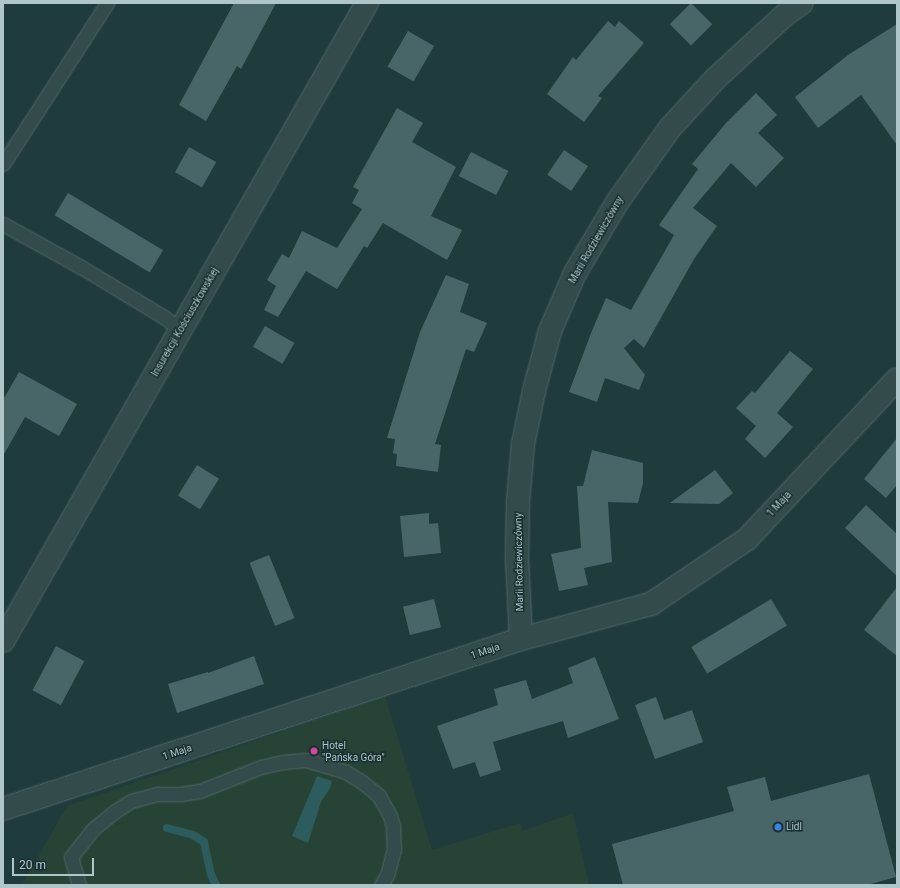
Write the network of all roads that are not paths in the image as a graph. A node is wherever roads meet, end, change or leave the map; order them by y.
1 (107, 3) edge
2 (367, 3) edge
3 (802, 3) edge
4 (3, 164) edge
5 (3, 224) edge
6 (180, 330) junction
7 (897, 379) edge
8 (521, 639) junction
9 (3, 641) edge
10 (3, 809) edge
11 (79, 885) edge
12 (381, 885) edge

1 - 4 lane
2 - 6 street, Insurekcji Kościuszkowskiej
3 - 8 street, Marii Rodziewiczówny
5 - 6 lane
6 - 9 street, Insurekcji Kościuszkowskiej
7 - 8 street, 1 Maja
8 - 10 street, 1 Maja
11 - 12 lane

